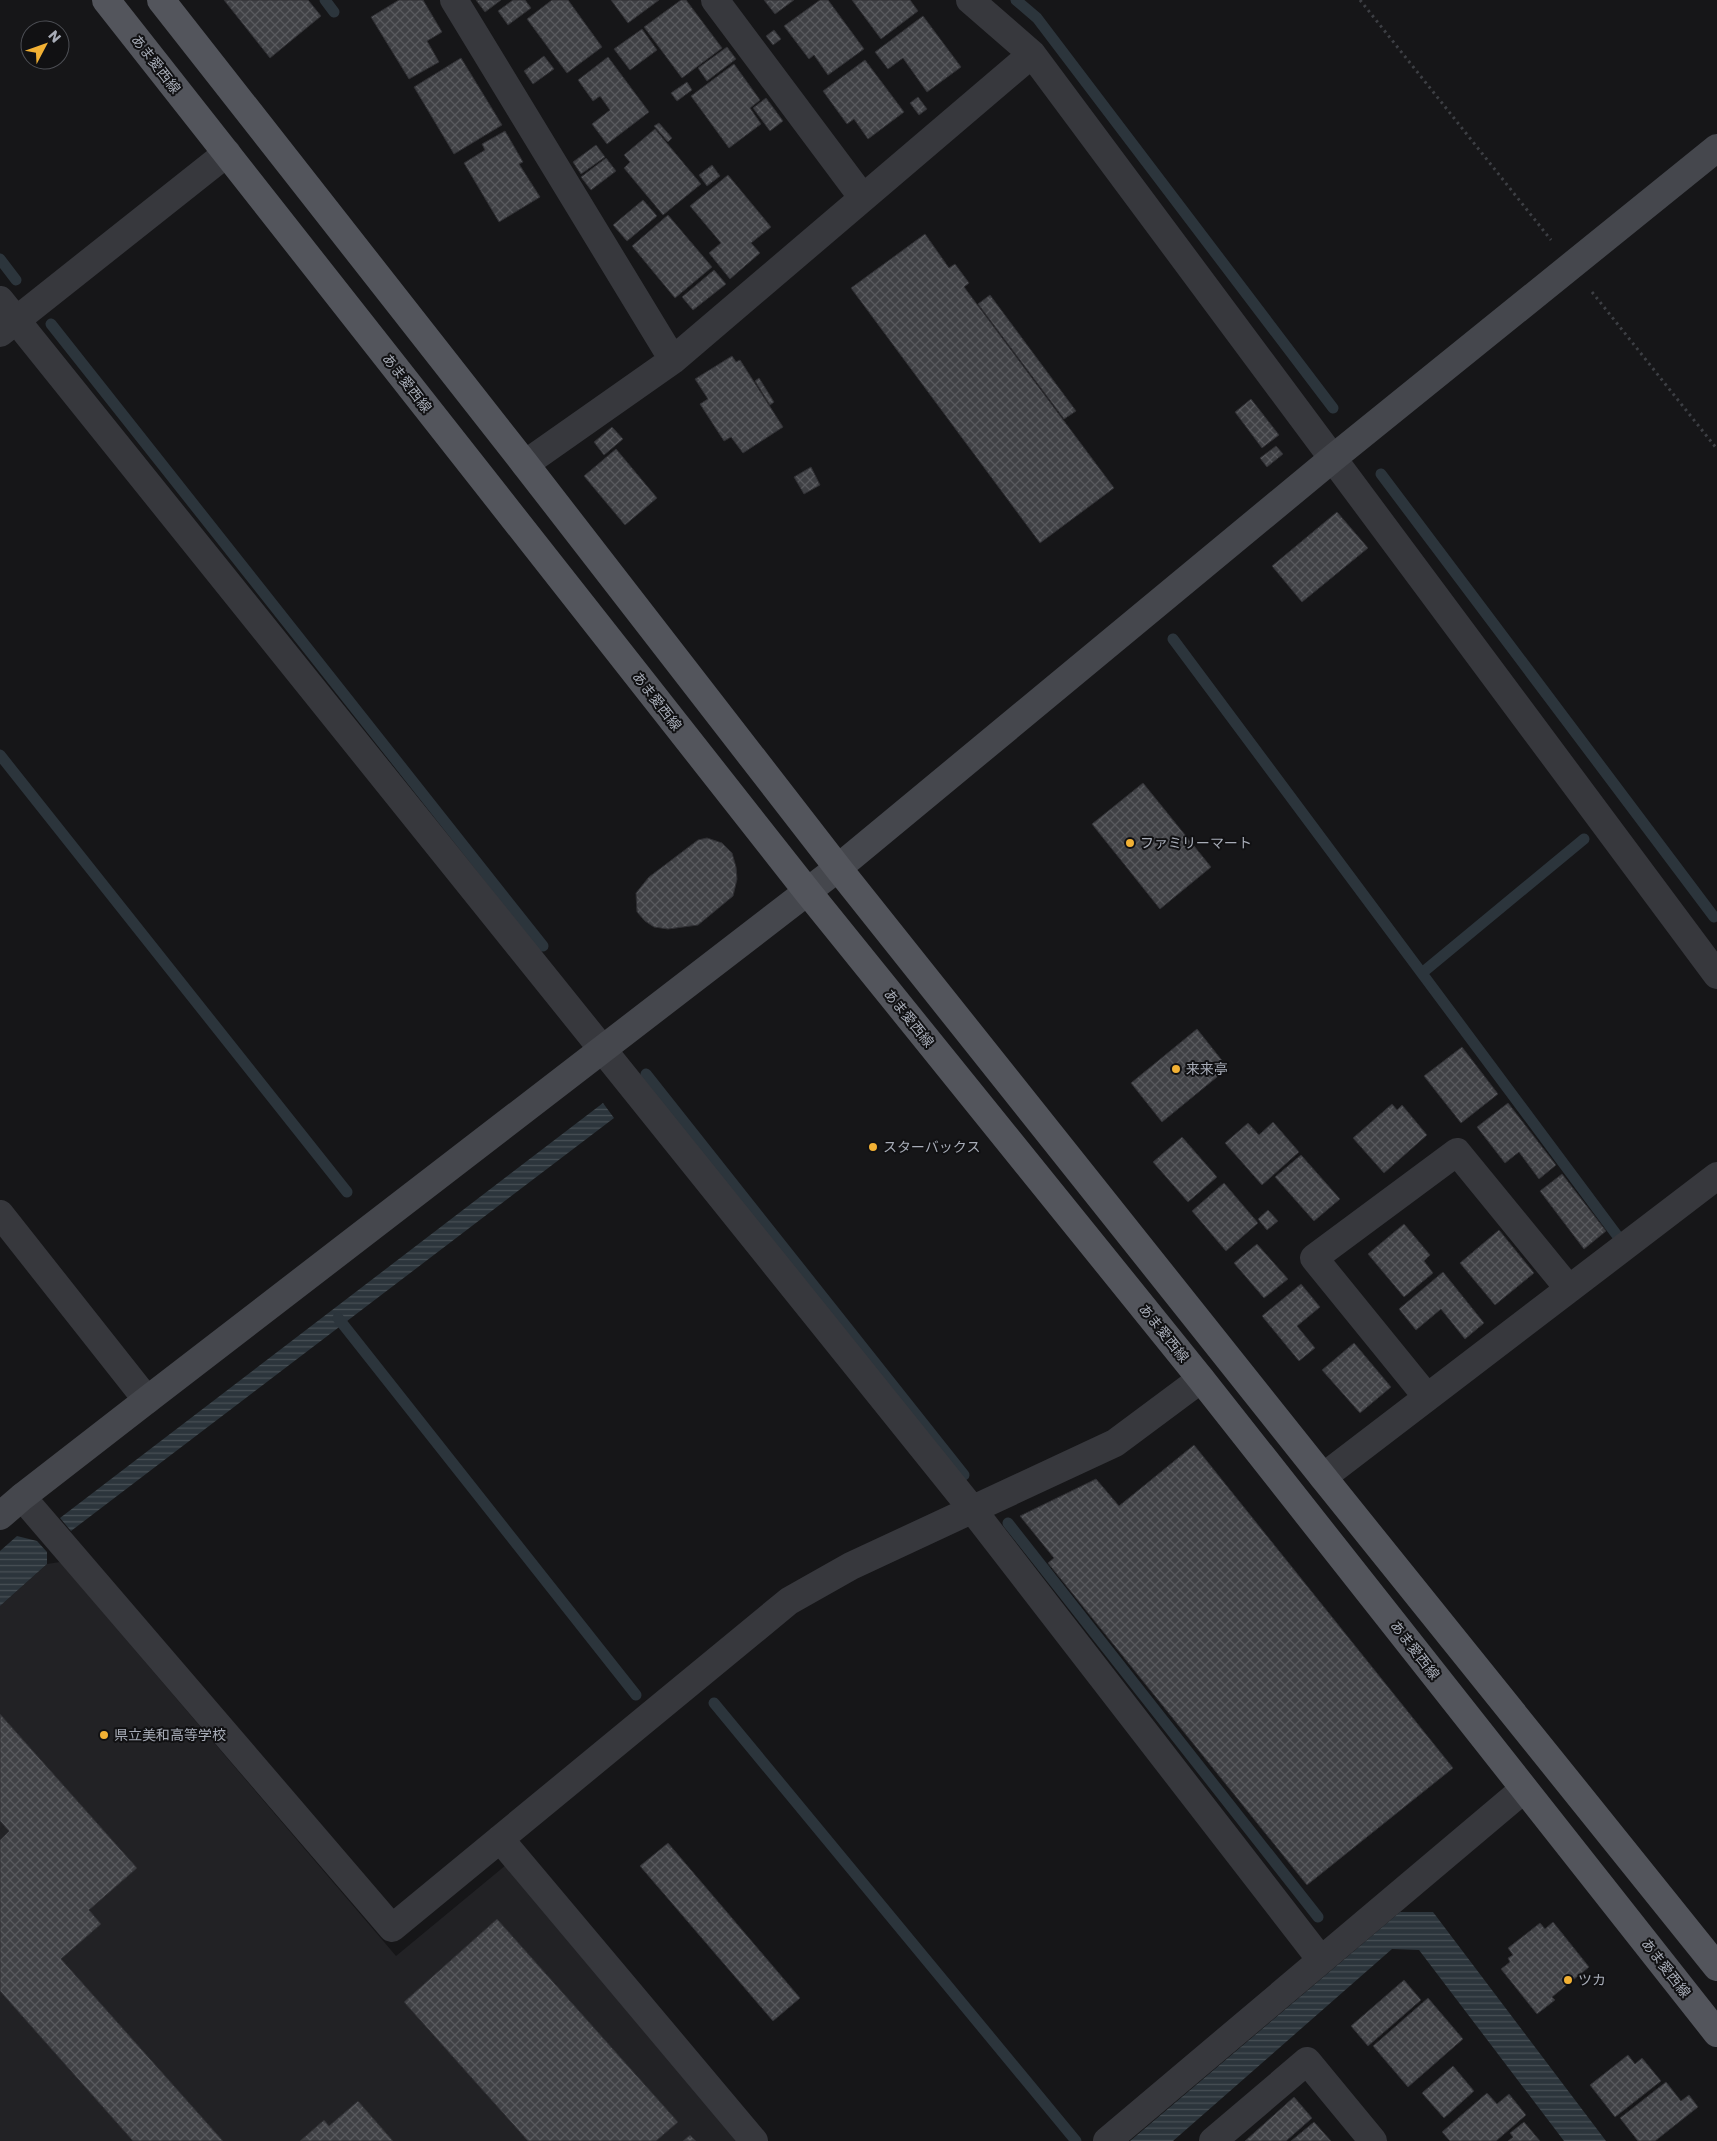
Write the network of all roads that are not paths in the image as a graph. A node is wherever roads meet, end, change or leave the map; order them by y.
1 (106, 0) edge
2 (161, 0) edge
3 (454, 0) edge
4 (715, 0) edge
5 (970, 0) edge
6 (1032, 54) junction
7 (1717, 148) edge
8 (227, 154) junction
9 (863, 198) junction
10 (5, 318) edge
11 (673, 360) junction
12 (1332, 459) junction
13 (526, 464) junction
14 (838, 868) junction
15 (807, 891) junction
16 (1717, 975) edge
17 (602, 1050) junction
18 (1717, 1176) edge
19 (0, 1214) edge
20 (1569, 1289) junction
21 (1201, 1379) junction
22 (1427, 1397) junction
23 (147, 1400) junction
24 (1323, 1477) junction
25 (22, 1497) junction
26 (972, 1509) junction
27 (0, 1516) edge
28 (1524, 1789) junction
29 (500, 1839) junction
30 (1321, 1960) junction
31 (1717, 1967) edge
32 (1717, 2033) edge
33 (754, 2141) edge
34 (1107, 2141) edge
35 (1212, 2141) edge
36 (1373, 2141) edge

1 - 8 main road, あま愛西線
2 - 13 main road
3 - 11 street
4 - 9 street
5 - 6 street
6 - 9 street
6 - 12 street
7 - 12 street
8 - 10 street
8 - 15 main road, あま愛西線
9 - 11 street
10 - 17 street
11 - 13 street
12 - 14 street
12 - 16 street
13 - 14 main road
14 - 15 street
14 - 24 main road
15 - 17 street
15 - 21 main road, あま愛西線
17 - 23 street
17 - 26 street
18 - 20 street
19 - 23 street
20 - 22 street
20 - 22 street
21 - 26 street
21 - 28 main road, あま愛西線
22 - 24 street
23 - 25 street
24 - 31 main road
25 - 27 street
25 - 29 street
26 - 29 street
26 - 30 street
28 - 30 street
28 - 32 main road, あま愛西線
29 - 33 street
30 - 34 street
35 - 36 street

